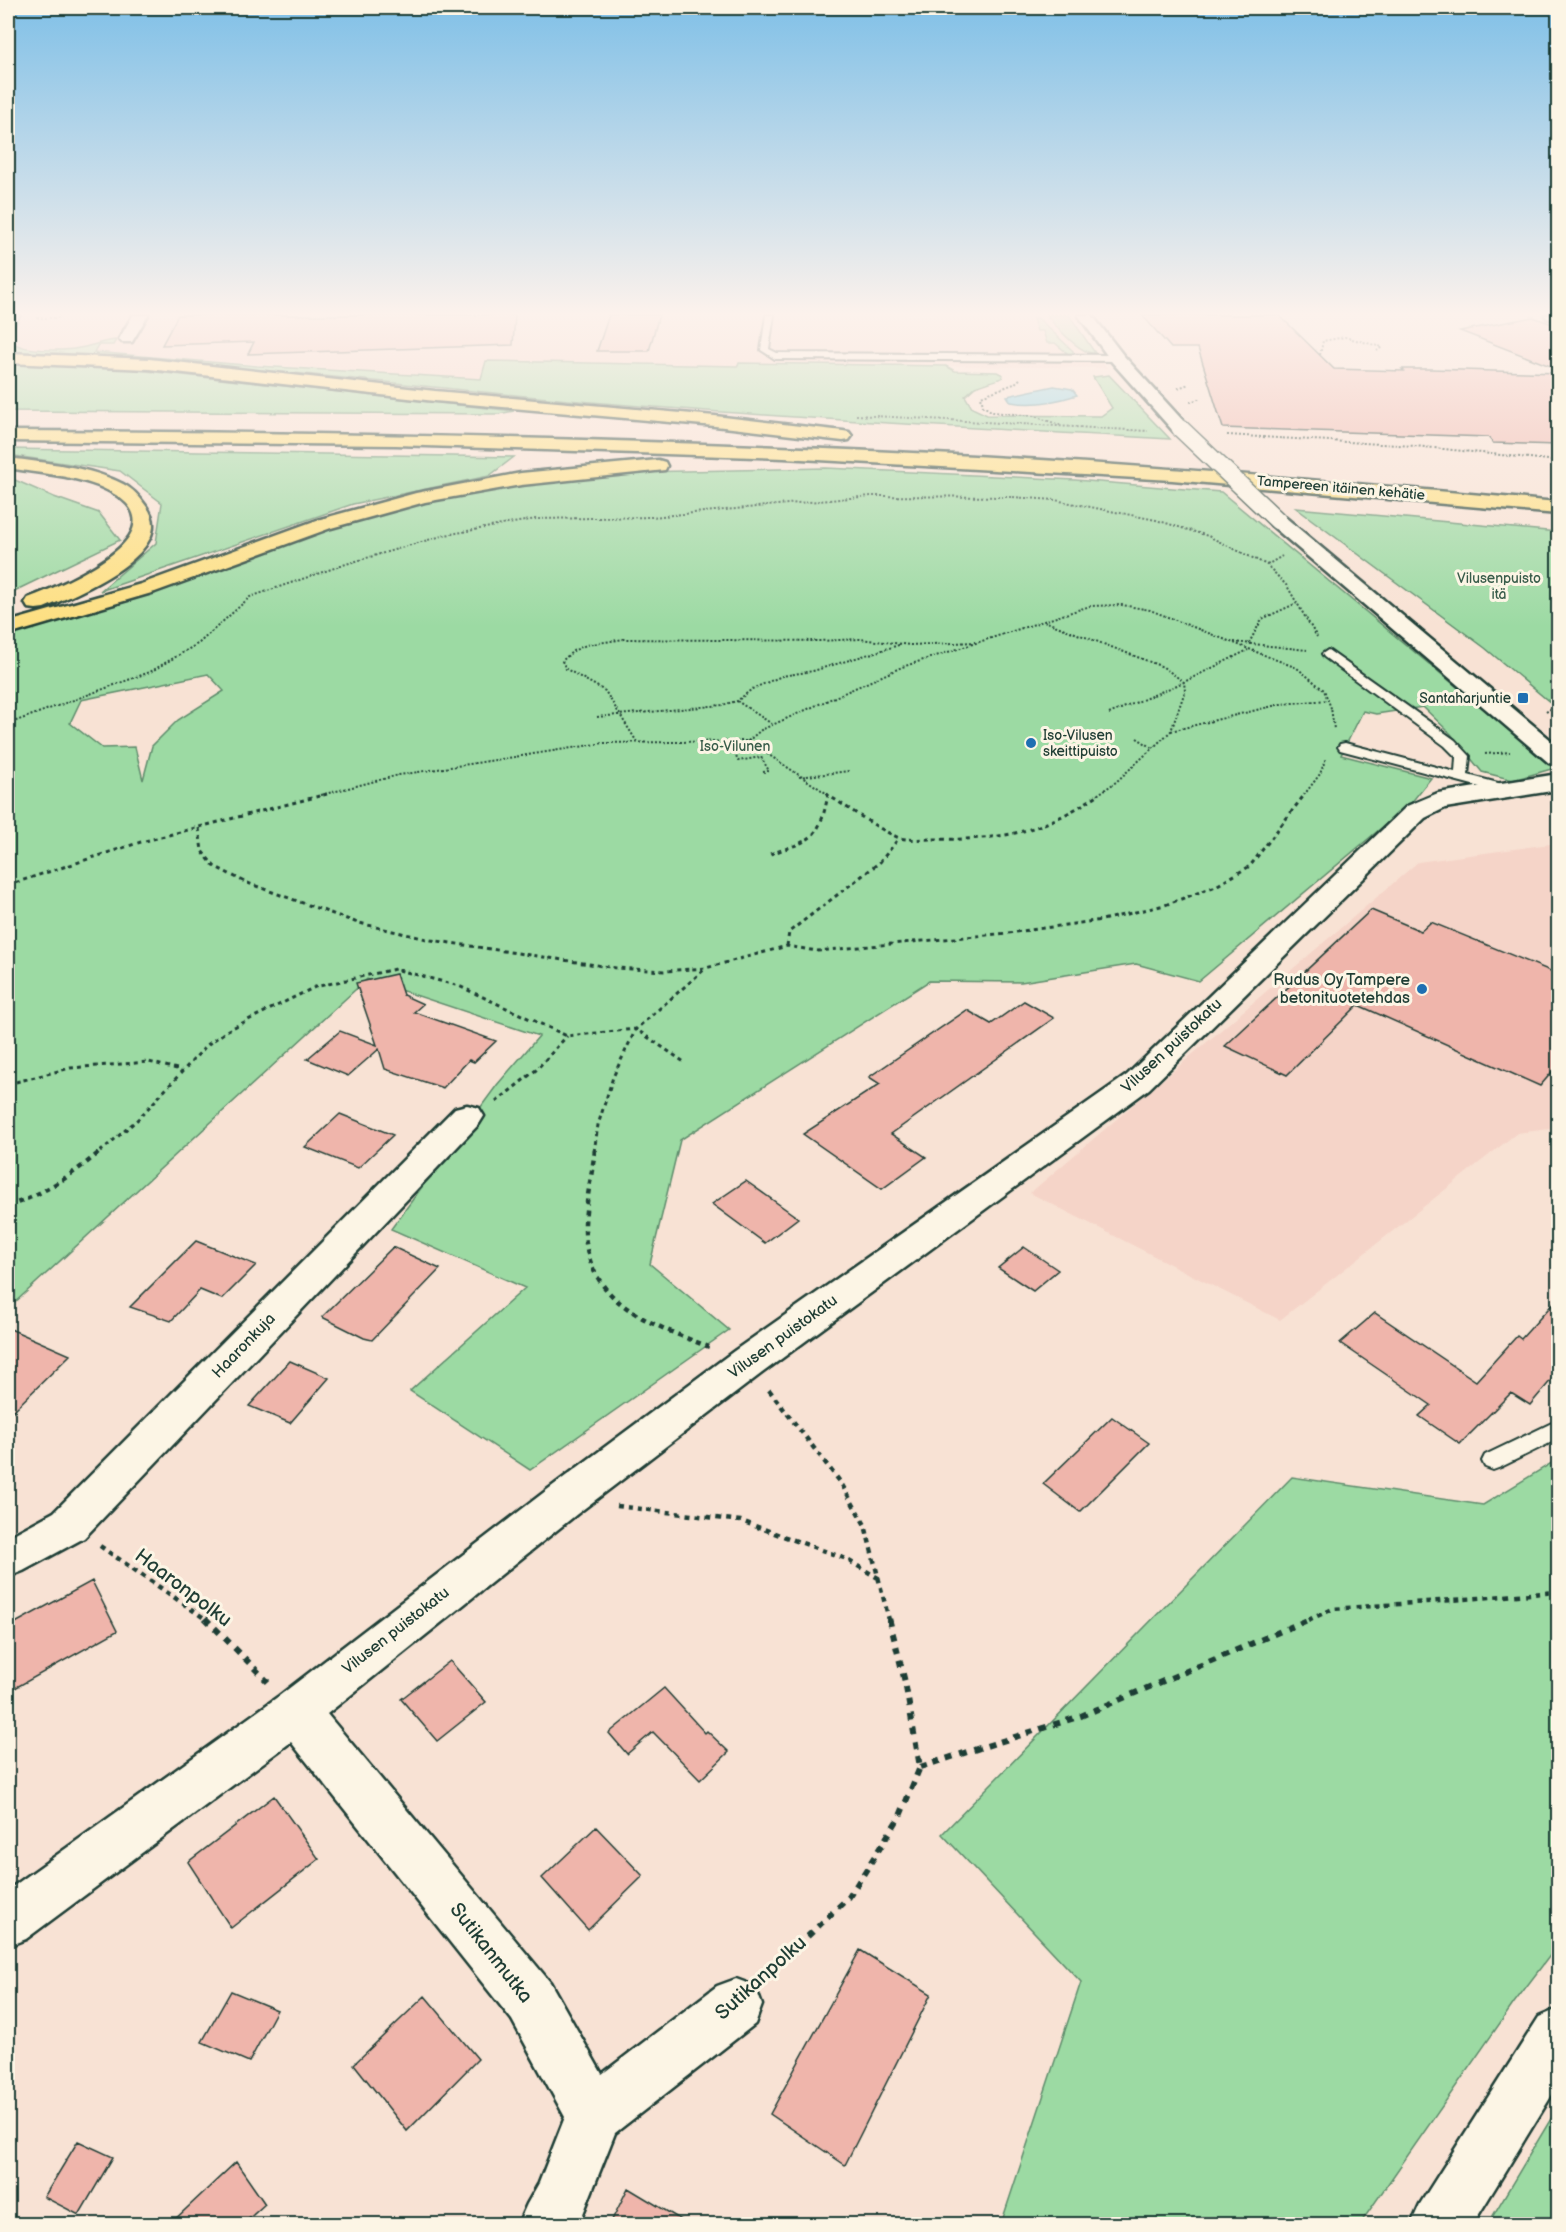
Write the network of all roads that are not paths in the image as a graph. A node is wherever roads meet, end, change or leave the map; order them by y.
1 (21, 419) edge
2 (694, 419) edge
3 (1172, 419) edge
4 (8, 436) edge
5 (1186, 456) dead end
6 (909, 458) junction
7 (1243, 461) dead end
8 (8, 463) edge
9 (1558, 508) edge
10 (8, 612) edge
11 (8, 629) edge
12 (1328, 654) road end
13 (1345, 747) road end
14 (1558, 758) edge
15 (1461, 777) junction
16 (1558, 782) edge
17 (1508, 790) junction
18 (467, 1116) road end
19 (1558, 1429) edge
20 (1493, 1461) dead end
21 (8, 1558) edge
22 (295, 1711) junction
23 (8, 1921) edge
24 (736, 2005) road end
25 (1558, 2036) edge
26 (594, 2114) junction
27 (547, 2224) edge
28 (1440, 2224) edge

1 - 2 highway
3 - 14 street, bridge
4 - 6 highway, Tampereen itäinen kehätie
5 - 7 highway, Tampereen itäinen kehätie
6 - 9 highway, Tampereen itäinen kehätie
6 - 11 highway
8 - 10 highway
12 - 15 lane
13 - 15 lane
15 - 17 lane
16 - 17 street, Vilusen puistokatu
17 - 22 street, Vilusen puistokatu
18 - 21 street, Haaronkuja
19 - 20 lane
22 - 23 street, Vilusen puistokatu
22 - 26 street, Sutikanmutka
24 - 26 street, Sutikanpolku
25 - 28 street
26 - 27 street

